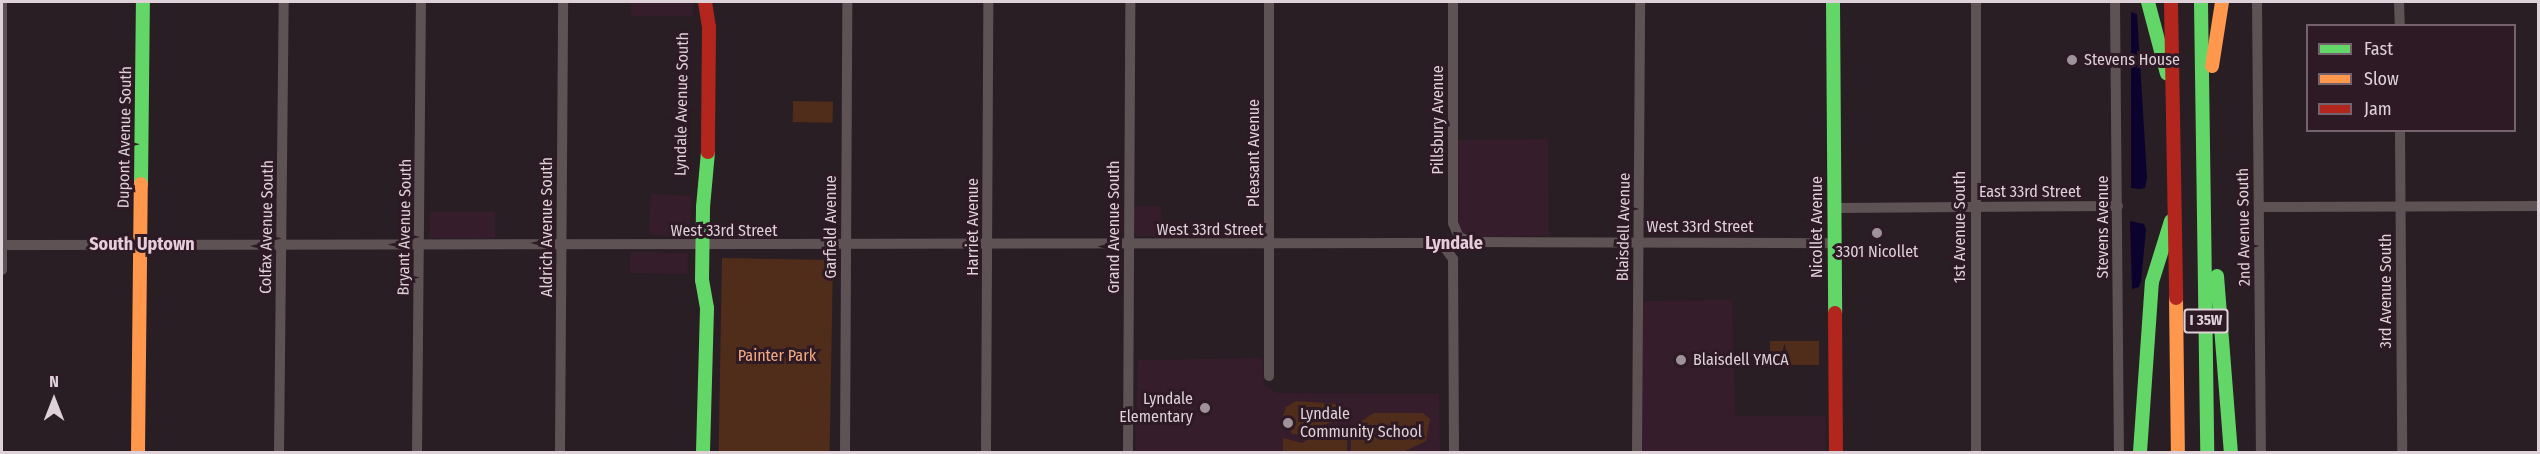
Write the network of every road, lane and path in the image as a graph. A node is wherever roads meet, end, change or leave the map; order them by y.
1 (2, 2) edge
2 (142, 2) edge
3 (284, 2) edge
4 (421, 2) edge
5 (563, 2) edge
6 (704, 2) edge
7 (847, 2) edge
8 (988, 2) edge
9 (1130, 2) edge
10 (1269, 2) edge
11 (1453, 2) edge
12 (1640, 2) edge
13 (1833, 2) edge
14 (1976, 2) edge
15 (2115, 2) edge
16 (2148, 2) edge
17 (2170, 2) edge
18 (2201, 2) edge
19 (2222, 2) edge
20 (2257, 2) edge
21 (2399, 2) edge
22 (2400, 24) edge
23 (2174, 96) junction
24 (2205, 116) junction
25 (2400, 132) edge
26 (2205, 190) junction
27 (2176, 204) junction
28 (2118, 206) junction
29 (2401, 206) junction
30 (2538, 206) edge
31 (1975, 207) junction
32 (2259, 207) junction
33 (1834, 208) junction
34 (1459, 237) joint
35 (1639, 242) junction
36 (1834, 243) junction
37 (140, 244) junction
38 (281, 244) junction
39 (2, 245) edge
40 (420, 245) junction
41 (846, 245) junction
42 (1129, 245) junction
43 (1270, 245) junction
44 (562, 246) junction
45 (703, 246) junction
46 (988, 246) junction
47 (2, 270) edge
48 (2220, 302) junction
49 (1269, 376) dead end
50 (138, 453) edge
51 (279, 453) edge
52 (417, 453) edge
53 (560, 453) edge
54 (701, 453) edge
55 (844, 453) edge
56 (986, 453) edge
57 (1128, 453) edge
58 (1454, 453) edge
59 (1637, 453) edge
60 (1836, 453) edge
61 (1976, 453) edge
62 (2119, 453) edge
63 (2140, 453) edge
64 (2178, 453) edge
65 (2207, 453) edge
66 (2231, 453) edge
67 (2244, 453) edge
68 (2261, 453) edge
69 (2403, 453) edge

1 - 39 street
2 - 37 main road, Dupont Avenue South
3 - 38 street, Colfax Avenue South
4 - 40 street, Bryant Avenue South
5 - 44 street, Aldrich Avenue South
6 - 45 main road, Lyndale Avenue South
7 - 41 street, Garfield Avenue
8 - 46 street, Harriet Avenue
9 - 42 street, Grand Avenue South
10 - 43 street, Pleasant Avenue
11 - 34 street, Pillsbury Avenue
12 - 35 street, Blaisdell Avenue
13 - 33 main road, Nicollet Avenue
14 - 31 street, 1st Avenue South
15 - 28 street, Stevens Avenue
16 - 23 main road
17 - 23 main road, I 35W
18 - 24 main road, I 35W
19 - 24 main road
20 - 32 street, 2nd Avenue South
21 - 22 street
23 - 27 main road, I 35W
24 - 26 main road, I 35W
25 - 29 street, 3rd Avenue South
26 - 48 main road
26 - 65 main road, I 35W
27 - 63 main road
27 - 64 main road, I 35W
28 - 31 street, East 33rd Street
28 - 62 street, Stevens Avenue
29 - 30 street
29 - 32 street
29 - 69 street, 3rd Avenue South
31 - 33 street, East 33rd Street
31 - 61 street, 1st Avenue South
32 - 68 street, 2nd Avenue South
33 - 36 main road, Nicollet Avenue
34 - 35 street, West 33rd Street
35 - 36 street, West 33rd Street
35 - 59 street, Blaisdell Avenue
36 - 60 main road, Nicollet Avenue
37 - 38 street, West 33rd Street
37 - 39 street, West 33rd Street
37 - 50 main road, Dupont Avenue South
38 - 40 street, West 33rd Street
38 - 51 street, Colfax Avenue South
39 - 47 street
40 - 44 street, West 33rd Street
40 - 52 street, Bryant Avenue South
41 - 45 street, West 33rd Street
41 - 46 street, West 33rd Street
41 - 55 street, Garfield Avenue
42 - 43 street, West 33rd Street
42 - 46 street, West 33rd Street
42 - 57 street, Grand Avenue South
43 - 49 street, Pleasant Avenue
43 - 58 street, West 33rd Street
44 - 45 street, West 33rd Street
44 - 53 street, Aldrich Avenue South
45 - 54 main road, Lyndale Avenue South
46 - 56 street, Harriet Avenue
48 - 66 main road
48 - 67 main road

